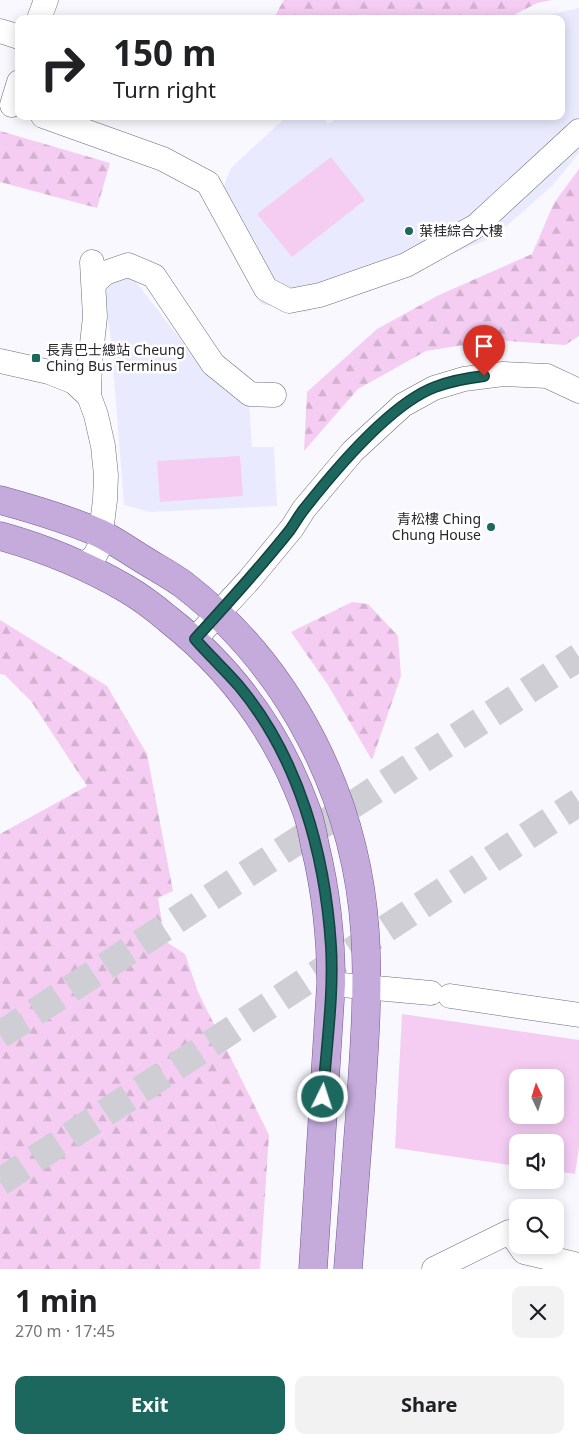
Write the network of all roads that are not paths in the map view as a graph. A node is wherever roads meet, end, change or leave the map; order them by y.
1 (46, 0) edge
2 (40, 15) edge
3 (0, 31) edge
4 (15, 36) edge
5 (15, 92) edge
6 (10, 105) edge
7 (54, 120) edge
8 (579, 131) edge
9 (0, 361) edge
10 (579, 391) edge
11 (274, 395) dead end
12 (89, 396) junction
13 (0, 500) edge
14 (101, 534) junction
15 (0, 536) edge
16 (76, 564) junction
17 (218, 614) junction
18 (195, 639) junction
19 (331, 984) junction
20 (366, 987) junction
21 (579, 1015) edge
22 (509, 1232) edge
23 (532, 1254) edge
24 (579, 1265) edge
25 (313, 1269) edge
26 (348, 1269) edge
27 (434, 1269) edge

1 - 2 lane
3 - 4 lane
5 - 6 lane
7 - 8 lane
9 - 12 lane
10 - 17 lane
11 - 12 lane
12 - 14 lane
13 - 14 main road
14 - 16 lane
14 - 17 main road
15 - 16 main road
16 - 18 main road
17 - 18 lane
17 - 20 main road
18 - 19 main road
19 - 20 lane
19 - 25 main road
20 - 21 lane
20 - 26 main road
22 - 27 lane
23 - 24 lane

